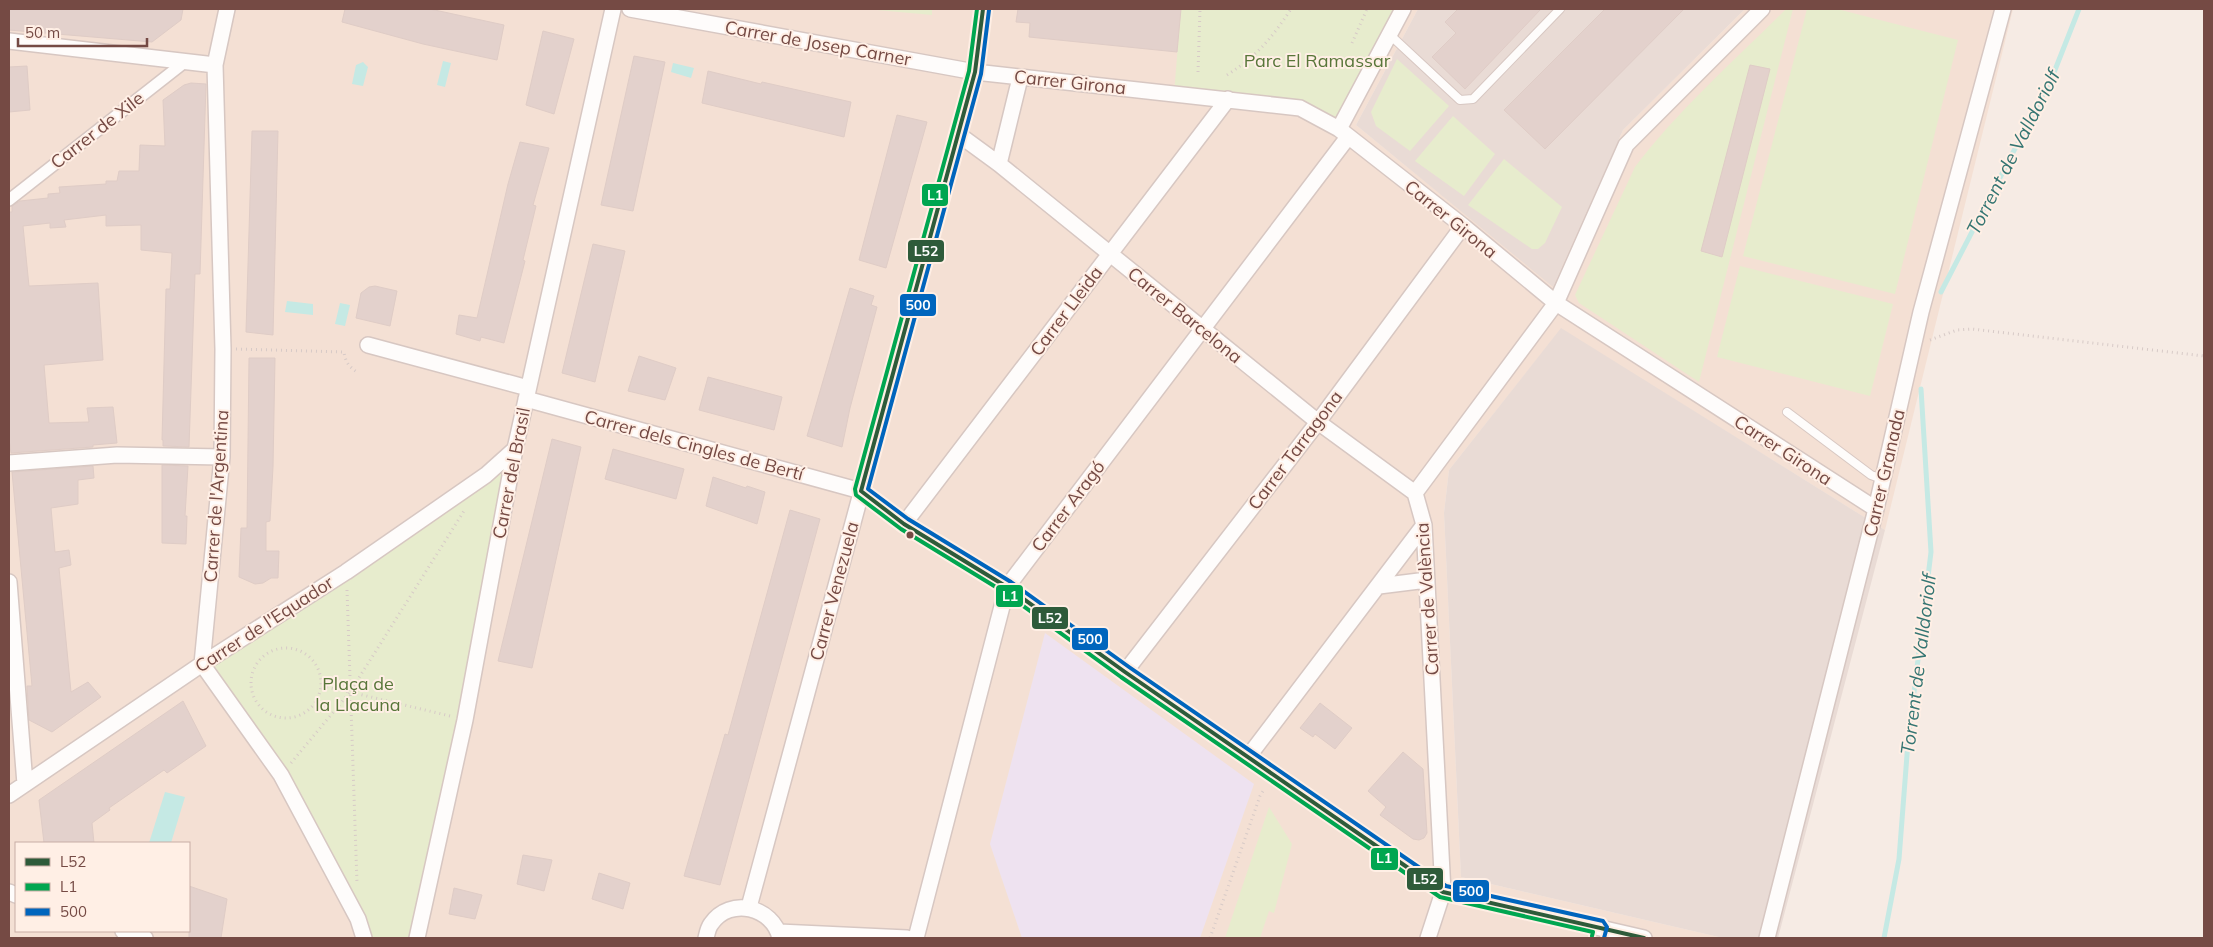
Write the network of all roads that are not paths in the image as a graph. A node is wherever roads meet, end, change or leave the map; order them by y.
1 (227, 9) edge
2 (612, 9) edge
3 (630, 9) edge
4 (983, 9) edge
5 (1403, 9) edge
6 (1560, 9) edge
7 (1762, 9) edge
8 (2003, 9) edge
9 (1389, 34) junction
10 (9, 41) edge
11 (186, 61) junction
12 (215, 65) junction
13 (976, 72) junction
14 (1020, 78) junction
15 (1228, 99) junction
16 (1344, 133) junction
17 (958, 134) junction
18 (999, 164) junction
19 (9, 200) edge
20 (1463, 226) junction
21 (1110, 254) junction
22 (1556, 304) junction
23 (1202, 329) junction
24 (368, 345) dead end
25 (527, 394) junction
26 (1787, 412) dead end
27 (1318, 422) junction
28 (515, 449) junction
29 (222, 457) junction
30 (9, 463) edge
31 (1882, 479) junction
32 (861, 491) junction
33 (1415, 493) junction
34 (1876, 509) junction
35 (904, 524) junction
36 (1424, 525) junction
37 (1428, 580) junction
38 (9, 582) edge
39 (1379, 586) junction
40 (1007, 587) junction
41 (202, 664) junction
42 (1124, 672) junction
43 (1248, 757) junction
44 (24, 784) junction
45 (9, 795) edge
46 (1443, 892) junction
47 (749, 907) junction
48 (126, 932) edge
49 (1600, 933) edge
50 (779, 935) edge
51 (146, 938) edge
52 (364, 938) edge
53 (417, 938) edge
54 (706, 938) edge
55 (907, 938) edge
56 (916, 938) edge
57 (1428, 938) edge
58 (1644, 938) edge
59 (1767, 938) edge

1 - 12 street, Carrer de l'Argentina
2 - 25 street, Carrer del Brasil
3 - 13 street, Carrer de Josep Carner
4 - 13 street, Carrer Venezuela
5 - 9 street, Carrer Aragó
6 - 9 lane
7 - 22 street
8 - 31 street, Carrer Granada
9 - 16 street, Carrer Aragó
10 - 11 street
11 - 12 street
11 - 19 street, Carrer de Xile
12 - 29 street, Carrer de l'Argentina
13 - 14 street, Carrer Girona
13 - 17 street, Carrer Venezuela
14 - 15 street, Carrer Girona
14 - 18 street
15 - 16 street, Carrer Girona
15 - 21 street, Carrer Lleida
16 - 20 street, Carrer Girona
16 - 23 street, Carrer Aragó
17 - 18 street, Carrer Barcelona
17 - 32 street, Carrer Venezuela
18 - 21 street, Carrer Barcelona
20 - 22 street, Carrer Girona
20 - 27 street, Carrer Tarragona
21 - 23 street, Carrer Barcelona
21 - 35 street, Carrer Lleida
22 - 33 street
22 - 34 street, Carrer Girona
23 - 27 street, Carrer Barcelona
23 - 40 street, Carrer Aragó
24 - 25 street, Carrer dels Cingles de Bertí
25 - 28 street, Carrer del Brasil
25 - 32 street, Carrer dels Cingles de Bertí
26 - 31 lane
27 - 33 street, Carrer Barcelona
27 - 42 street, Carrer Tarragona
28 - 41 street, Carrer de l'Equador
28 - 53 street, Carrer del Brasil
29 - 30 street
29 - 41 street, Carrer de l'Argentina
31 - 34 street, Carrer Granada
32 - 35 street
32 - 47 street, Carrer Venezuela
33 - 36 street, Carrer de València
34 - 59 street, Carrer Granada
35 - 40 street
36 - 37 street, Carrer de València
36 - 39 street
37 - 39 street
37 - 46 street, Carrer de València
38 - 44 street
39 - 43 street
40 - 42 street
40 - 56 street, Carrer Aragó
41 - 44 street, Carrer de l'Equador
41 - 52 street
42 - 43 street
43 - 46 street
44 - 45 street, Carrer de l'Equador
46 - 49 street
46 - 57 street, Carrer de València
47 - 50 street
47 - 54 street
48 - 51 street
49 - 58 street
50 - 55 street

